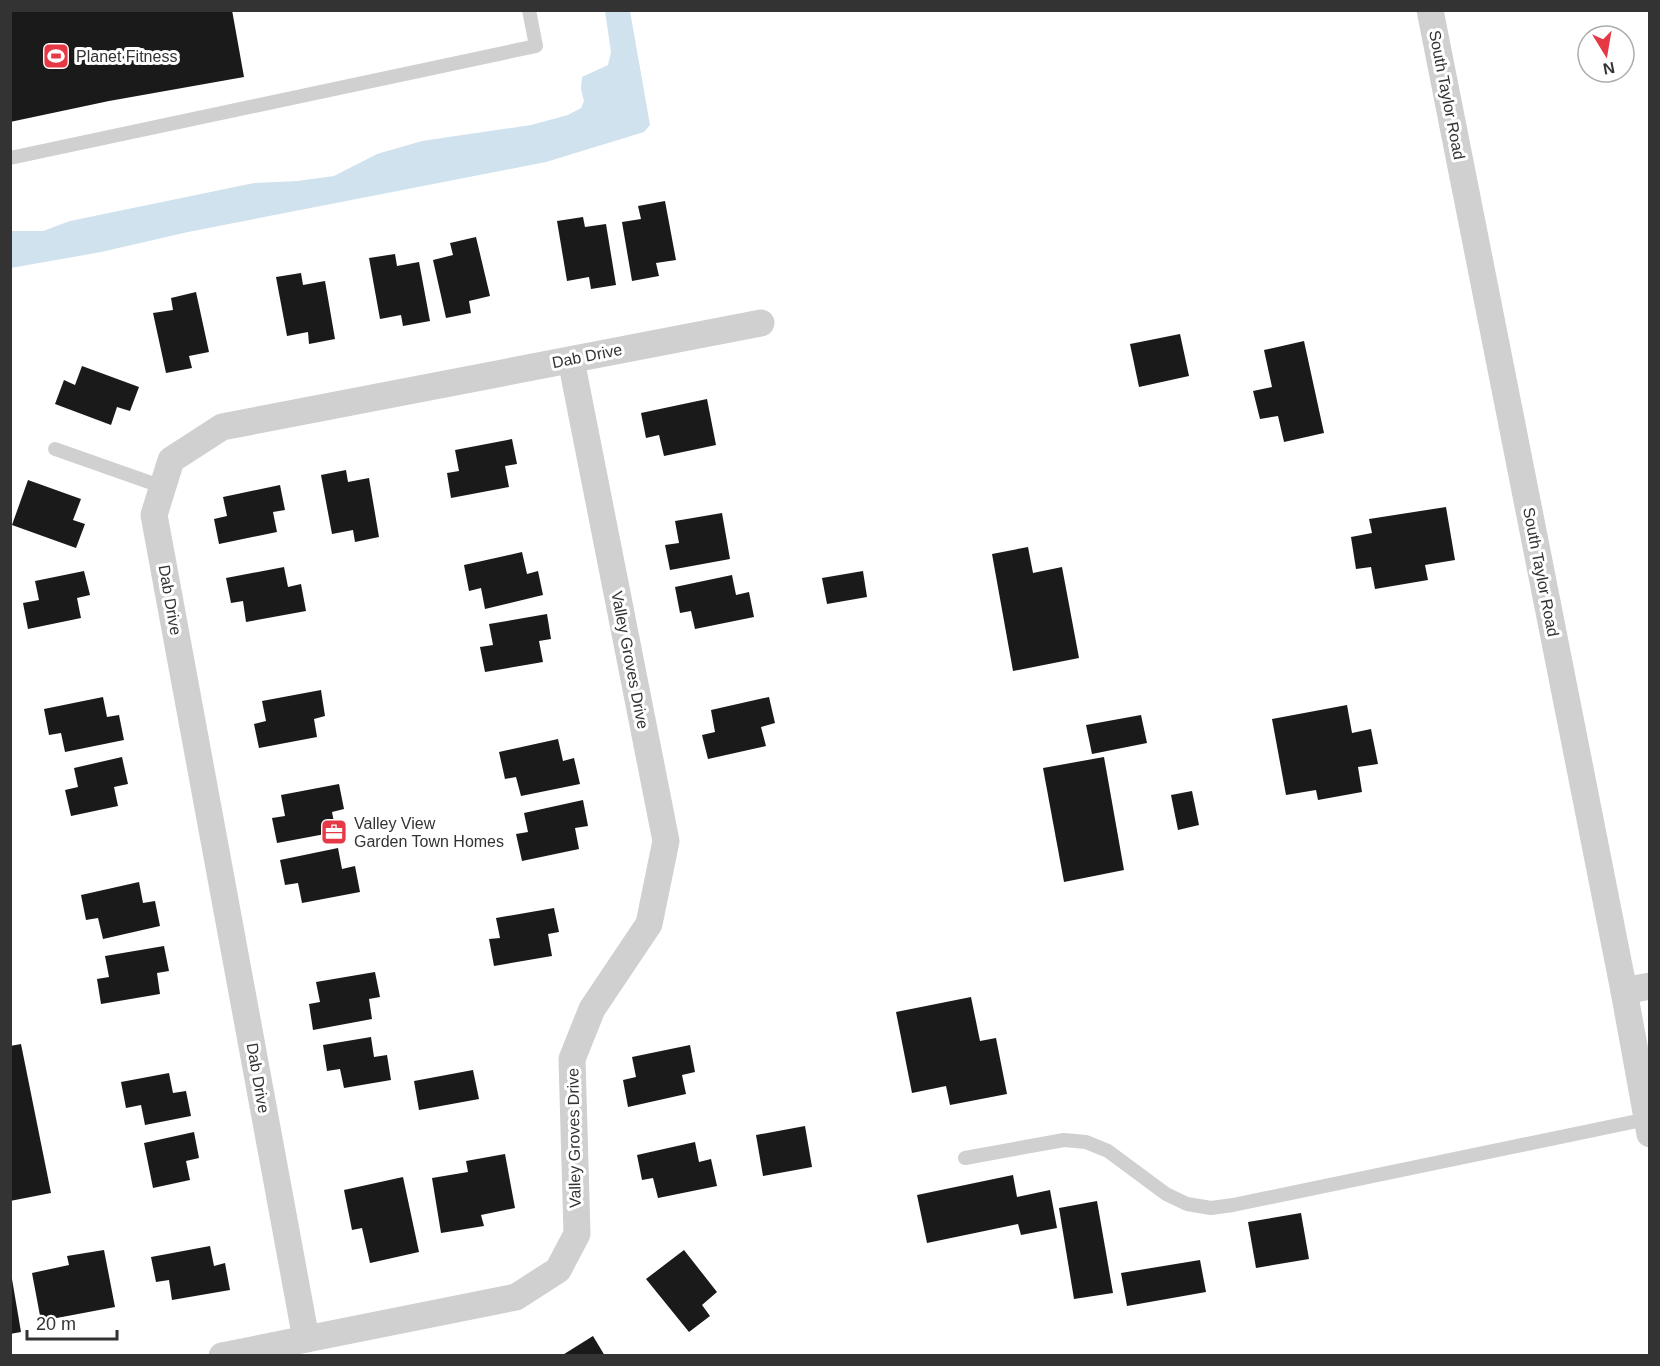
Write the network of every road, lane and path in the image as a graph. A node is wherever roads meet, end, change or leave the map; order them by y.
1 (529, 10) edge
2 (1430, 10) edge
3 (10, 158) edge
4 (760, 323) dead end
5 (571, 360) junction
6 (55, 449) dead end
7 (163, 487) junction
8 (1637, 988) edge
9 (1648, 1127) edge
10 (965, 1158) dead end
11 (306, 1340) junction
12 (222, 1356) edge

1 - 3 lane
2 - 8 street, South Taylor Road
4 - 5 street, Dab Drive
5 - 7 street, Dab Drive
5 - 11 street, Valley Groves Drive
6 - 7 lane
7 - 11 street, Dab Drive
8 - 9 street, South Taylor Road
9 - 10 lane
11 - 12 street, Valley Groves Drive

